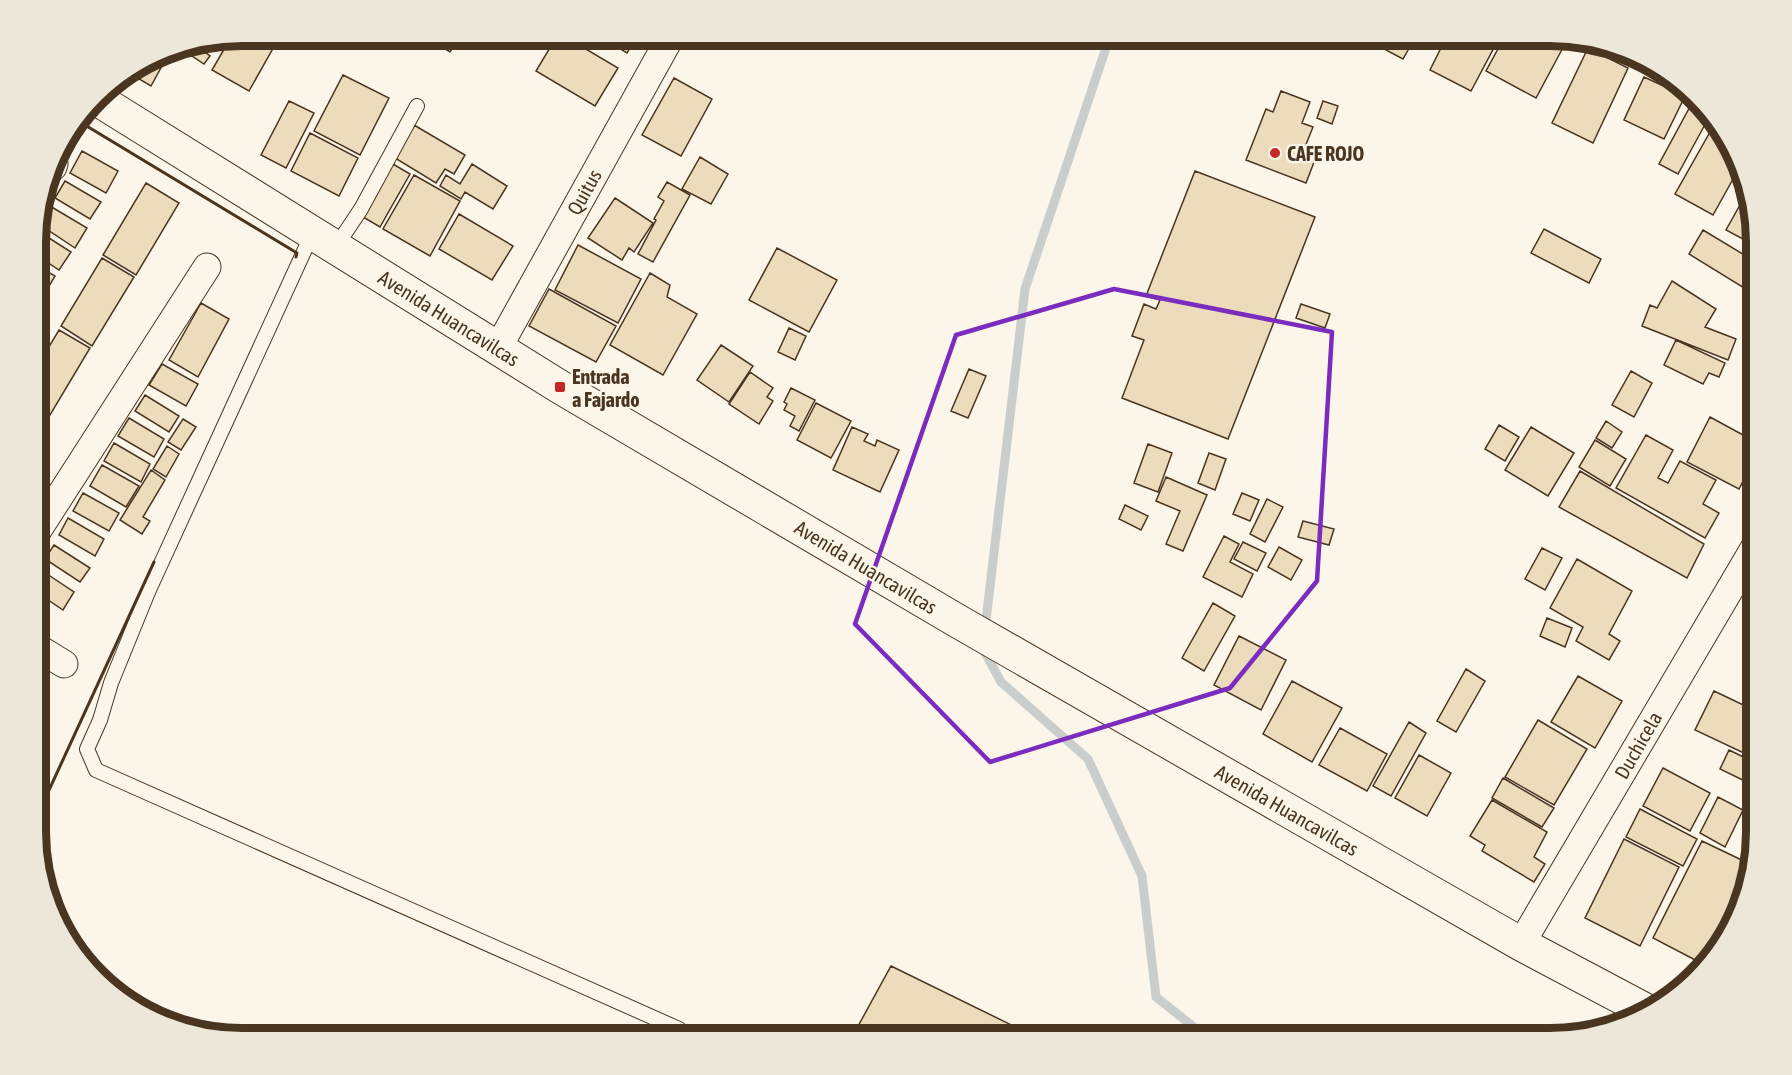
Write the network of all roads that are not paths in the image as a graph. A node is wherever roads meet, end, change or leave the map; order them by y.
1 (665, 47) edge
2 (107, 101) edge
3 (417, 106) dead end
4 (324, 241) junction
5 (207, 267) dead end
6 (498, 348) junction
7 (46, 518) edge
8 (1745, 565) edge
9 (46, 653) edge
10 (64, 664) dead end
11 (1521, 944) junction
12 (1639, 1006) edge
13 (677, 1028) edge

1 - 6 street, Quitus
2 - 4 street, Avenida Huancavilcas
3 - 4 lane
4 - 6 street, Avenida Huancavilcas
4 - 13 lane
5 - 7 street
6 - 11 street, Avenida Huancavilcas
8 - 11 street, Duchicela
9 - 10 street
11 - 12 street, Avenida Huancavilcas

